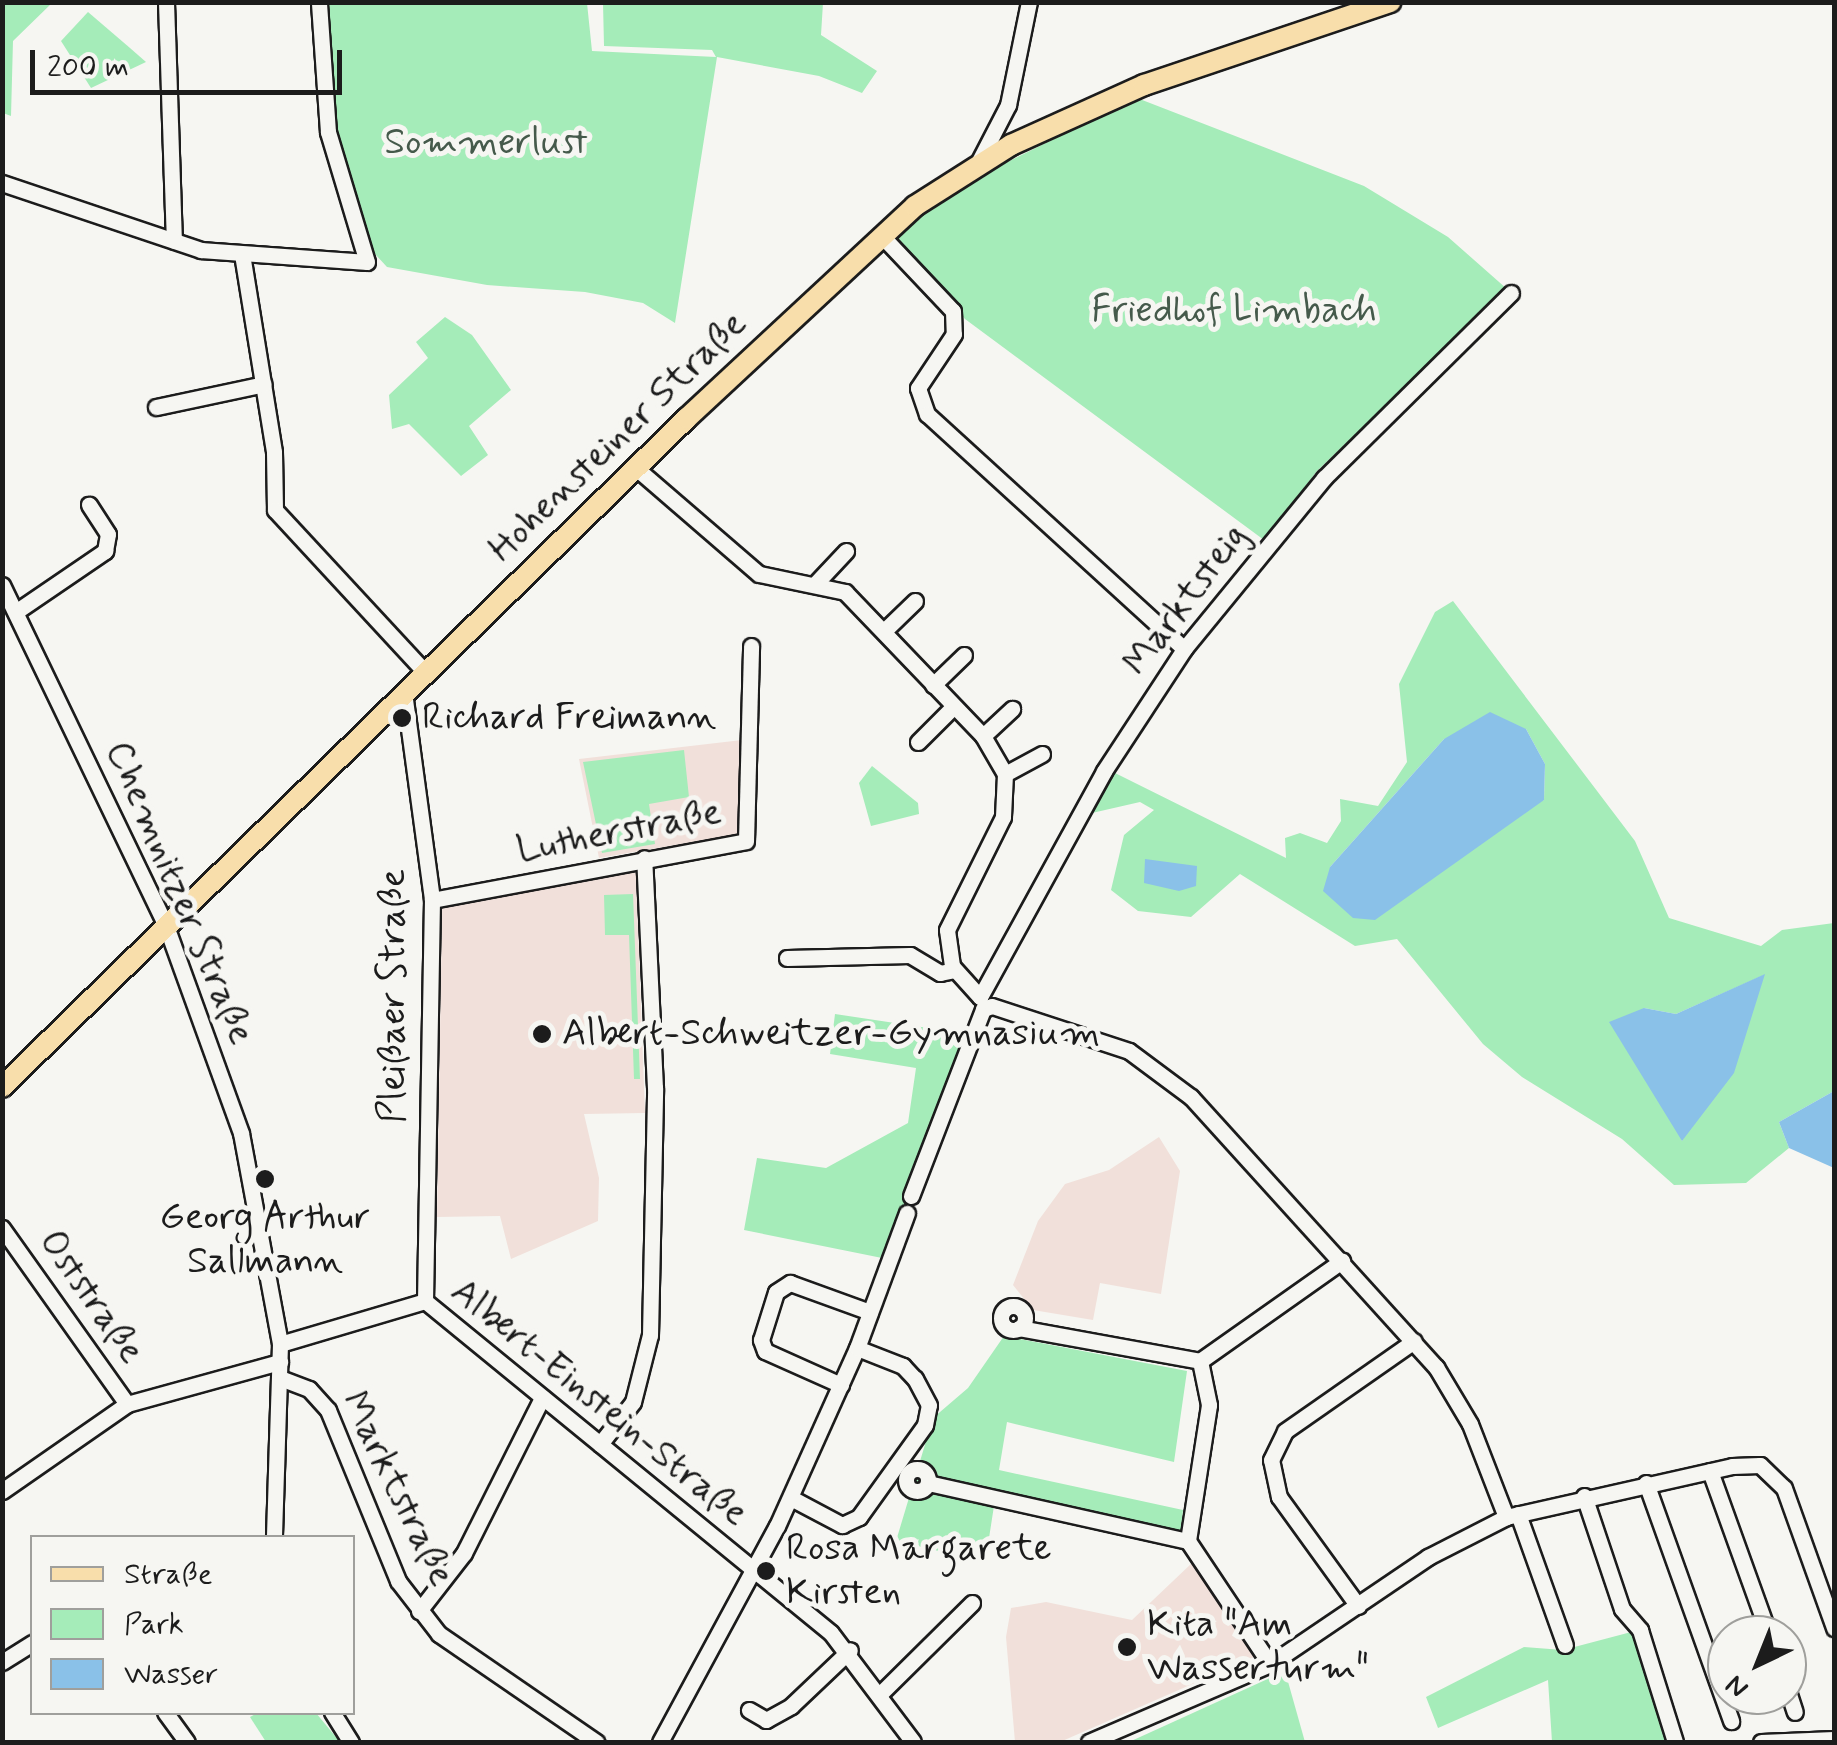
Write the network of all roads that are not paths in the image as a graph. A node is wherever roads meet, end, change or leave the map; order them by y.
1 (166, 2) edge
2 (320, 2) edge
3 (1029, 2) edge
4 (1390, 2) edge
5 (977, 165) junction
6 (2, 183) edge
7 (882, 236) junction
8 (174, 242) junction
9 (242, 254) junction
10 (1511, 293) dead end
11 (264, 384) junction
12 (156, 407) dead end
13 (636, 468) junction
14 (89, 505) dead end
15 (846, 551) dead end
16 (816, 583) junction
17 (2, 585) edge
18 (914, 601) dead end
19 (17, 610) junction
20 (884, 631) junction
21 (751, 646) dead end
22 (1184, 649) junction
23 (964, 655) dead end
24 (425, 672) junction
25 (933, 685) junction
26 (404, 692) junction
27 (953, 707) junction
28 (1012, 708) dead end
29 (983, 736) junction
30 (918, 742) dead end
31 (1042, 754) dead end
32 (1004, 774) junction
33 (644, 858) junction
34 (432, 900) junction
35 (165, 922) junction
36 (787, 958) dead end
37 (954, 970) junction
38 (982, 1003) junction
39 (2, 1087) edge
40 (911, 1196) dead end
41 (906, 1214) dead end
42 (2, 1228) edge
43 (1342, 1261) junction
44 (425, 1301) junction
45 (870, 1312) junction
46 (1018, 1328) dead end
47 (1414, 1341) junction
48 (280, 1344) junction
49 (857, 1348) junction
50 (1200, 1361) junction
51 (280, 1370) junction
52 (842, 1385) junction
53 (542, 1398) junction
54 (127, 1404) junction
55 (600, 1444) junction
56 (1710, 1471) junction
57 (928, 1483) dead end
58 (1646, 1483) junction
59 (4, 1487) edge
60 (1584, 1496) junction
61 (790, 1498) junction
62 (1512, 1516) junction
63 (274, 1535) edge
64 (1188, 1541) junction
65 (756, 1571) junction
66 (972, 1603) dead end
67 (1358, 1606) junction
68 (419, 1611) junction
69 (1762, 1615) edge
70 (1834, 1628) edge
71 (30, 1644) edge
72 (1565, 1644) dead end
73 (850, 1650) junction
74 (2, 1662) edge
75 (1270, 1664) junction
76 (881, 1692) junction
77 (748, 1710) dead end
78 (167, 1715) edge
79 (334, 1715) edge
80 (1732, 1721) dead end
81 (1834, 1739) edge
82 (665, 1740) edge
83 (187, 1742) edge
84 (351, 1742) edge
85 (596, 1742) edge
86 (914, 1742) edge
87 (1089, 1742) edge
88 (1675, 1742) edge
89 (1761, 1742) edge

1 - 8 street
2 - 9 street
3 - 5 street
4 - 5 main road, Hohensteiner Straße
5 - 7 main road, Hohensteiner Straße
6 - 8 street
7 - 13 main road, Hohensteiner Straße
7 - 22 street
8 - 9 street
9 - 11 street
10 - 22 street, Marktsteig
11 - 12 street
11 - 24 street
13 - 16 street
13 - 24 main road, Hohensteiner Straße
14 - 19 street
15 - 16 street
16 - 20 street
17 - 19 street, Chemnitzer Straße
18 - 20 street
19 - 35 street, Chemnitzer Straße
20 - 25 street
21 - 33 street, Lutherstraße
22 - 38 street, Marktsteig
23 - 25 street
24 - 26 main road, Hohensteiner Straße
25 - 27 street
26 - 34 street, Pleißaer Straße
26 - 35 main road, Hohensteiner Straße
27 - 29 street
27 - 30 street
28 - 29 street
29 - 32 street
31 - 32 street
32 - 37 street
33 - 34 street, Lutherstraße
33 - 55 street
34 - 44 street, Pleißaer Straße
35 - 39 main road, Hohensteiner Straße
35 - 48 street, Chemnitzer Straße
36 - 37 street
37 - 38 street
38 - 40 street, Marktsteig
38 - 43 street
41 - 45 street
42 - 54 street, Oststraße
43 - 47 street
43 - 50 street
44 - 48 street, Albert-Einstein-Straße
44 - 53 street, Albert-Einstein-Straße
45 - 49 street
45 - 52 street
46 - 50 street
47 - 62 street
47 - 67 street
48 - 51 street, Chemnitzer Straße
49 - 52 street
49 - 61 street
50 - 64 street
51 - 54 street
51 - 63 street, Chemnitzer Straße
51 - 68 street, Marktstraße
52 - 61 street
53 - 55 street, Albert-Einstein-Straße
53 - 68 street
54 - 59 street
55 - 65 street, Albert-Einstein-Straße
56 - 58 street
56 - 69 street
56 - 70 street
57 - 64 street
58 - 60 street
58 - 80 street
60 - 62 street
60 - 88 street
61 - 65 street
62 - 67 street
62 - 72 street
64 - 75 street
65 - 73 street, Albert-Einstein-Straße
65 - 82 street
66 - 76 street
67 - 75 street
68 - 85 street, Marktstraße
71 - 74 street
73 - 76 street, Albert-Einstein-Straße
73 - 77 street
75 - 87 street
76 - 86 street, Albert-Einstein-Straße
78 - 83 street
79 - 84 street
81 - 89 street

